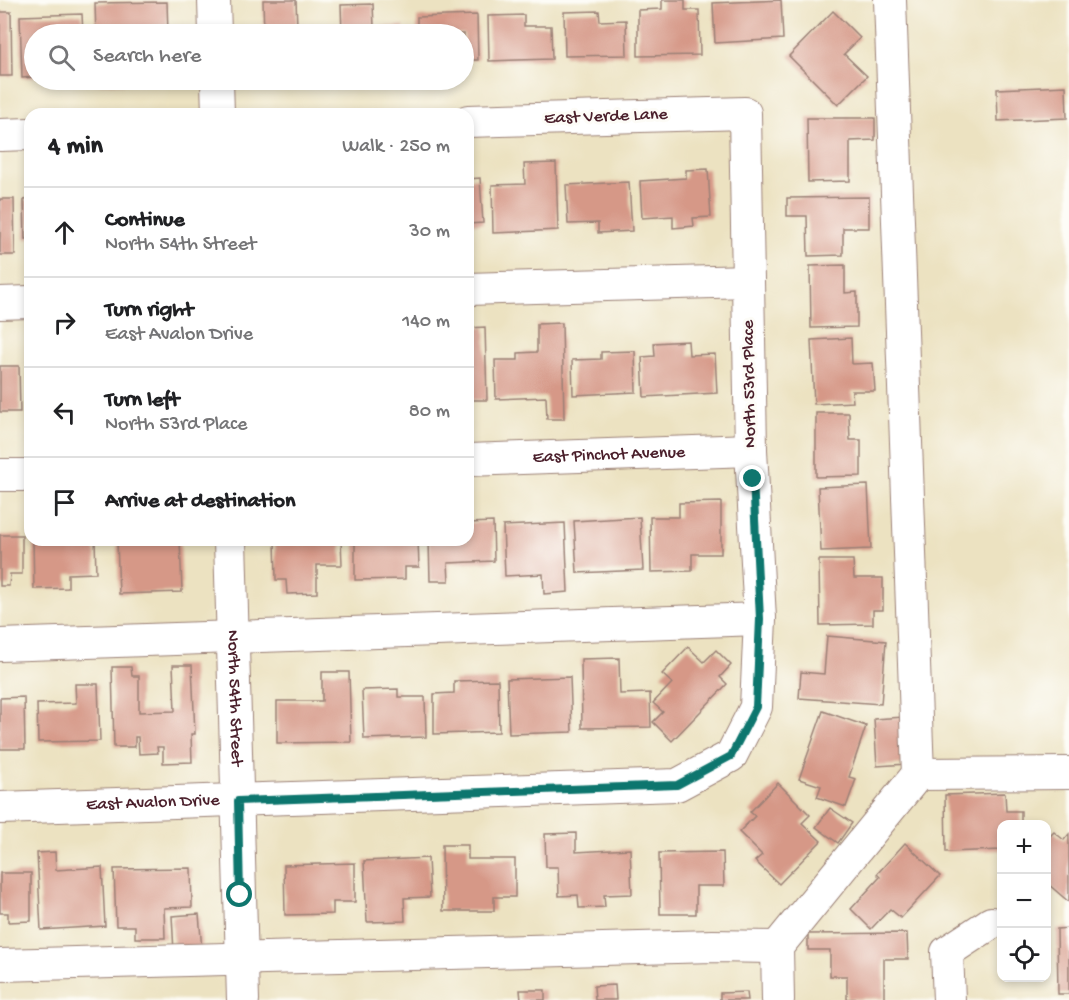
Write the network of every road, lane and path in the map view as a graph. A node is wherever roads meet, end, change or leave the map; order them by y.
1 (214, 0) edge
2 (890, 0) edge
3 (215, 24) edge
4 (217, 90) edge
5 (218, 108) edge
6 (745, 113) joint
7 (474, 121) edge
8 (24, 134) edge
9 (0, 135) edge
10 (748, 281) junction
11 (474, 289) edge
12 (24, 302) edge
13 (0, 303) edge
14 (751, 450) junction
15 (474, 460) edge
16 (24, 475) edge
17 (0, 476) edge
18 (230, 546) edge
19 (760, 619) junction
20 (232, 639) junction
21 (0, 645) edge
22 (731, 756) joint
23 (1069, 773) edge
24 (918, 774) junction
25 (238, 801) junction
26 (0, 808) edge
27 (991, 923) dead end
28 (777, 947) junction
29 (242, 957) junction
30 (0, 964) edge
31 (243, 1000) edge
32 (778, 1000) edge
33 (949, 1000) edge

1 - 3 street
2 - 24 street
4 - 5 street
6 - 7 street, East Verde Lane
6 - 10 street, North 53rd Place
8 - 9 street
10 - 11 street
10 - 14 street, North 53rd Place
12 - 13 street
14 - 15 street, East Pinchot Avenue
14 - 19 street, North 53rd Place
16 - 17 street
18 - 20 street, North 54th Street
19 - 20 street
19 - 22 street, North 53rd Place
20 - 21 street
20 - 25 street, North 54th Street
22 - 25 street, East Avalon Drive
23 - 24 street
24 - 28 street
25 - 26 street, East Avalon Drive
25 - 29 street, North 54th Street
27 - 33 street
28 - 29 street
28 - 32 street
29 - 30 street
29 - 31 street, North 54th Street

